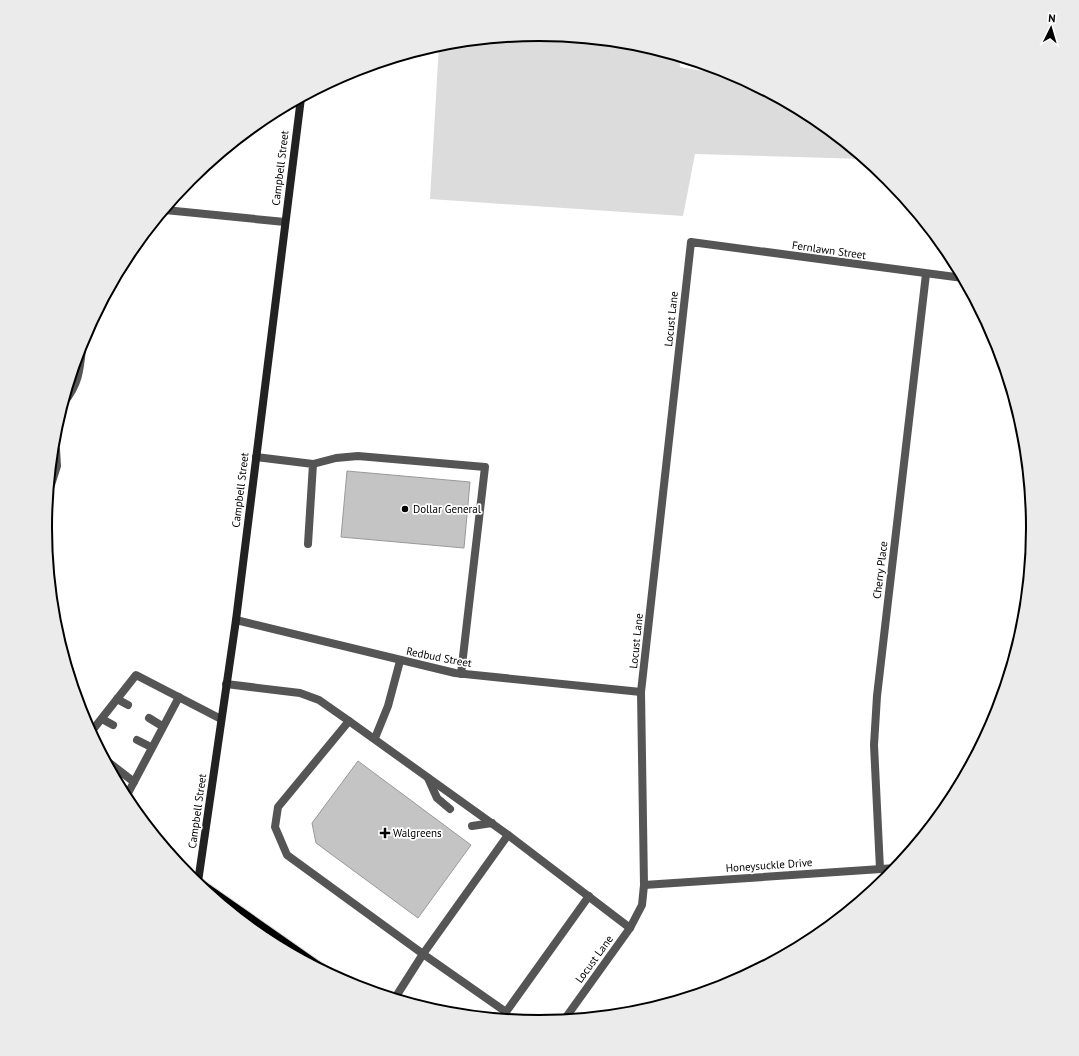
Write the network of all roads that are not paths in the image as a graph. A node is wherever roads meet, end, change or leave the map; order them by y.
1 (300, 104) edge
2 (170, 211) edge
3 (284, 222) junction
4 (691, 242) joint
5 (926, 274) junction
6 (957, 277) edge
7 (81, 364) edge
8 (72, 393) edge
9 (256, 457) junction
10 (313, 464) junction
11 (308, 544) dead end
12 (236, 620) junction
13 (400, 661) junction
14 (462, 674) junction
15 (226, 684) junction
16 (641, 692) junction
17 (178, 697) junction
18 (117, 699) junction
19 (128, 705) dead end
20 (149, 718) dead end
21 (102, 719) junction
22 (221, 720) junction
23 (349, 721) junction
24 (113, 725) dead end
25 (162, 726) junction
26 (96, 727) edge
27 (375, 738) junction
28 (137, 740) dead end
29 (151, 747) junction
30 (117, 769) edge
31 (427, 776) junction
32 (134, 782) junction
33 (130, 790) edge
34 (450, 810) dead end
35 (492, 823) junction
36 (472, 826) dead end
37 (508, 835) junction
38 (880, 869) junction
39 (887, 869) edge
40 (196, 873) edge
41 (644, 885) junction
42 (589, 896) junction
43 (254, 922) edge
44 (630, 928) junction
45 (277, 938) edge
46 (423, 954) junction
47 (398, 993) edge
48 (568, 1014) edge

1 - 3 main road, Campbell Street
2 - 3 street
3 - 9 main road, Campbell Street
4 - 5 street, Fernlawn Street
4 - 16 street, Locust Lane
5 - 6 street, Fernlawn Street
5 - 38 street, Cherry Place
7 - 8 street
9 - 10 street
9 - 12 main road, Campbell Street
10 - 11 street
10 - 14 street
12 - 13 street, Redbud Street
12 - 15 main road, Campbell Street
13 - 14 street, Redbud Street
13 - 27 street
14 - 16 street, Redbud Street
15 - 22 main road, Campbell Street
15 - 23 street
16 - 41 street, Locust Lane
17 - 18 street
17 - 22 street
17 - 25 street
18 - 19 street
18 - 21 street
20 - 25 street
21 - 24 street
21 - 26 street
22 - 40 main road, Campbell Street
23 - 27 street
23 - 46 street
25 - 29 street
27 - 31 street
28 - 29 street
29 - 32 street
30 - 32 street
31 - 34 street
31 - 35 street
32 - 33 street
35 - 36 street
35 - 37 street
37 - 42 street
37 - 46 street
38 - 39 street, Honeysuckle Drive
38 - 41 street, Honeysuckle Drive
41 - 44 street, Locust Lane
42 - 44 street
42 - 46 street
43 - 45 main road
44 - 48 street, Locust Lane
46 - 47 street

